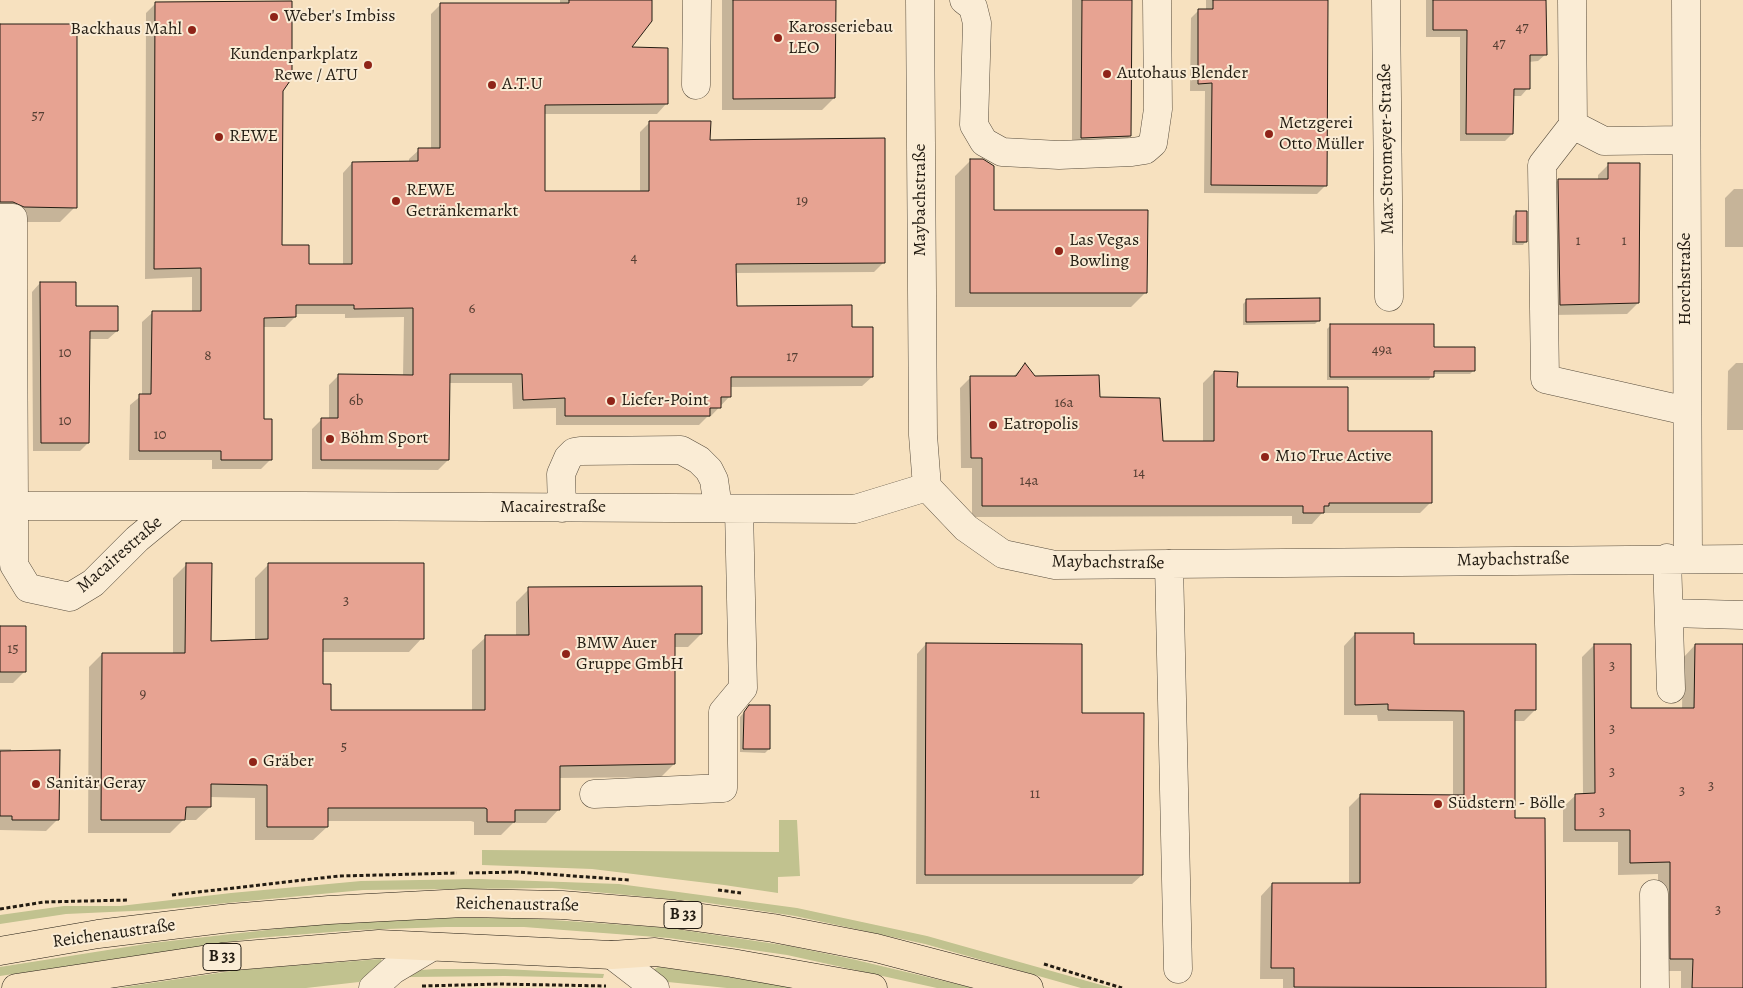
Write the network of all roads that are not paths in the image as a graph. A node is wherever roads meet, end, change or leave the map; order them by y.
1 (696, 0) edge
2 (920, 0) edge
3 (1157, 0) edge
4 (1386, 0) edge
5 (1572, 0) edge
6 (1686, 0) edge
7 (969, 4) edge
8 (696, 85) dead end
9 (1573, 125) junction
10 (1686, 140) junction
11 (0, 218) edge
12 (7, 284) edge
13 (1389, 297) dead end
14 (1687, 411) junction
15 (927, 488) junction
16 (14, 506) junction
17 (177, 506) junction
18 (562, 508) junction
19 (728, 508) junction
20 (1677, 558) junction
21 (1743, 559) edge
22 (1170, 564) junction
23 (1669, 613) junction
24 (1743, 614) edge
25 (1671, 689) dead end
26 (594, 794) dead end
27 (1654, 894) dead end
28 (430, 948) junction
29 (0, 951) edge
30 (612, 954) junction
31 (1178, 969) dead end
32 (16, 988) edge
33 (374, 988) edge
34 (655, 988) edge
35 (873, 988) edge
36 (1029, 988) edge
37 (1655, 988) edge

1 - 8 street
2 - 15 street, Maybachstraße
3 - 7 street
4 - 13 street, Max-Stromeyer-Straße
5 - 9 street
6 - 10 street, Horchstraße
9 - 10 street
9 - 14 street
10 - 14 street, Horchstraße
11 - 12 street, Macairestraße
12 - 16 street, Macairestraße
14 - 20 street, Horchstraße
15 - 19 street, Macairestraße
15 - 22 street, Maybachstraße
16 - 17 street, Macairestraße
16 - 17 street, Macairestraße
17 - 18 street, Macairestraße
18 - 19 street, Macairestraße
18 - 19 street
19 - 26 street
20 - 21 street, Maybachstraße
20 - 22 street, Maybachstraße
20 - 23 street, Horchstraße
22 - 31 street
23 - 24 street
23 - 25 street, Horchstraße
27 - 37 street
28 - 30 main road, B 33
28 - 32 main road, B 33
28 - 33 street
29 - 36 main road, Reichenaustraße / B 33
30 - 34 street
30 - 35 main road, B 33

